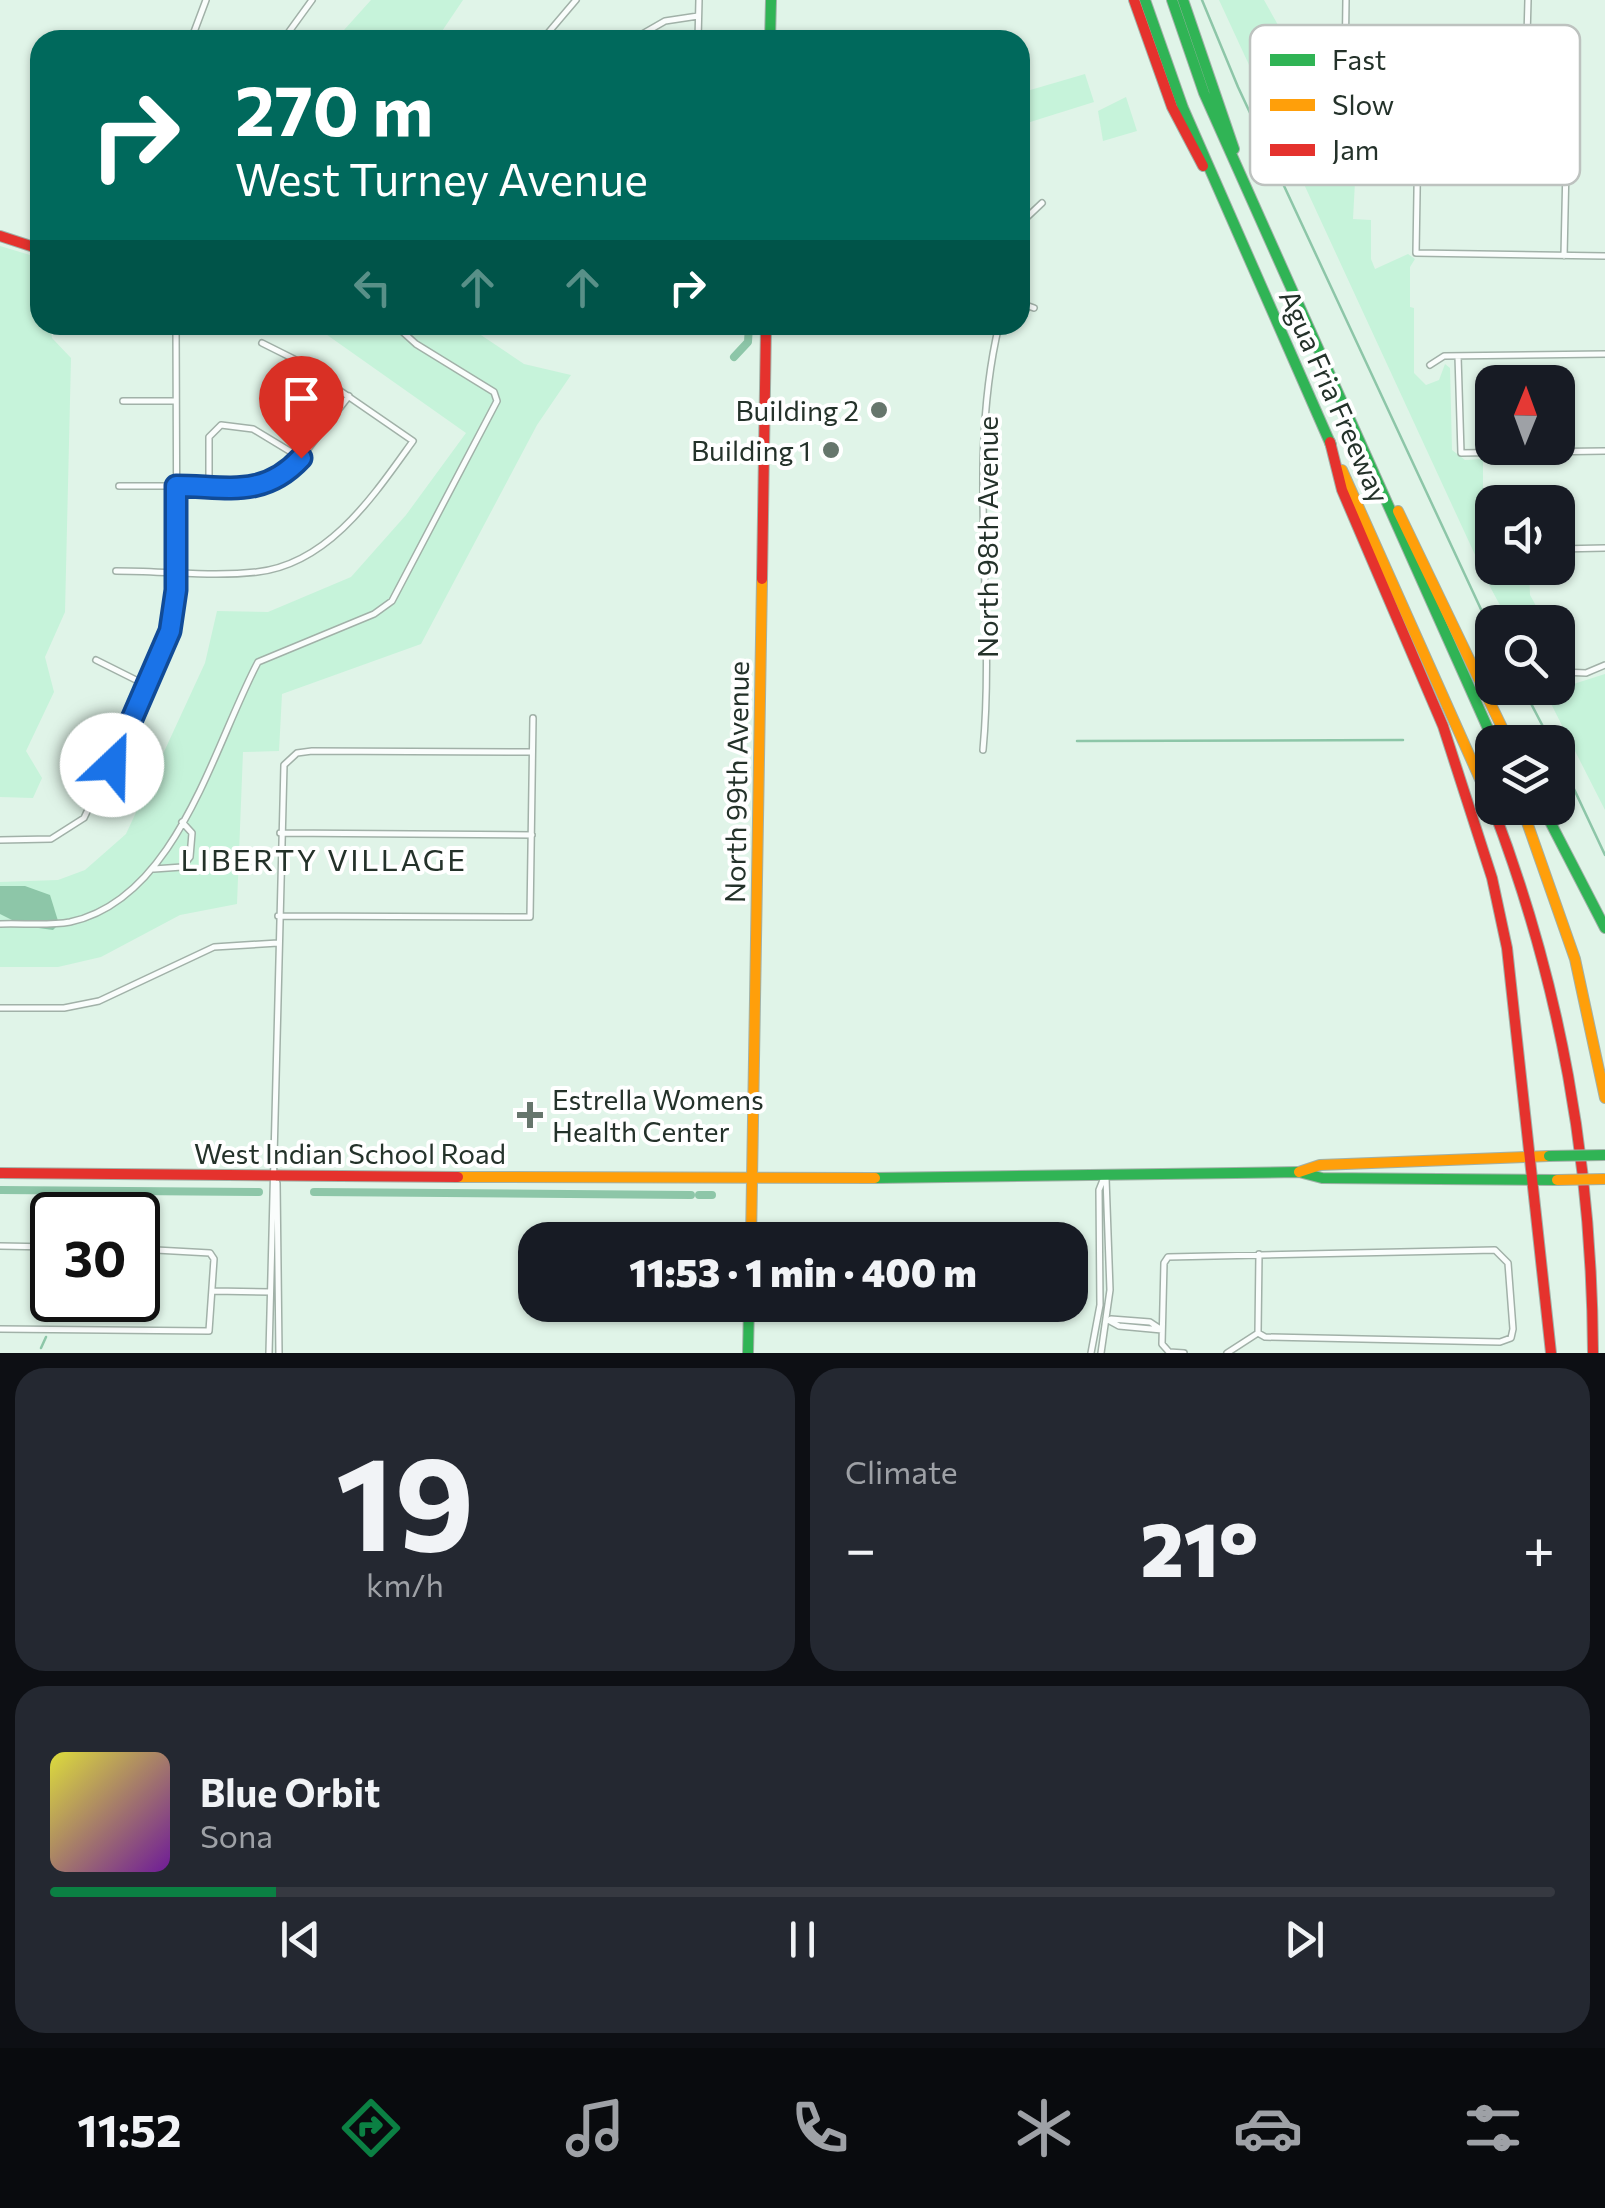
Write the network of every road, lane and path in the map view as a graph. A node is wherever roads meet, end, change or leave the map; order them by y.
1 (206, 0) edge
2 (312, 0) edge
3 (576, 0) edge
4 (699, 0) edge
5 (771, 0) edge
6 (1134, 0) edge
7 (1145, 0) edge
8 (1172, 0) edge
9 (1182, 0) edge
10 (1346, 0) edge
11 (1528, 0) edge
12 (698, 16) junction
13 (1345, 25) edge
14 (1527, 25) edge
15 (196, 30) edge
16 (290, 30) edge
17 (550, 30) edge
18 (648, 30) edge
19 (698, 30) edge
20 (770, 30) edge
21 (1240, 174) junction
22 (1213, 178) junction
23 (1417, 185) edge
24 (1566, 185) edge
25 (1042, 203) dead end
26 (1030, 214) edge
27 (0, 236) edge
28 (30, 246) edge
29 (1564, 256) junction
30 (1605, 256) edge
31 (1030, 307) edge
32 (1034, 308) dead end
33 (176, 335) edge
34 (406, 335) edge
35 (766, 335) edge
36 (997, 335) edge
37 (262, 343) dead end
38 (1605, 354) edge
39 (1458, 356) junction
40 (1430, 365) dead end
41 (349, 396) junction
42 (122, 401) dead end
43 (176, 401) junction
44 (1357, 436) junction
45 (1330, 442) junction
46 (1605, 451) edge
47 (301, 458) junction
48 (120, 486) dead end
49 (176, 486) junction
50 (209, 486) junction
51 (1575, 548) edge
52 (1605, 548) edge
53 (176, 570) junction
54 (116, 571) dead end
55 (96, 660) dead end
56 (1605, 665) edge
57 (1575, 672) edge
58 (148, 686) junction
59 (533, 718) dead end
60 (1486, 725) edge
61 (1501, 725) edge
62 (76, 748) dead end
63 (984, 750) dead end
64 (532, 752) junction
65 (1475, 764) edge
66 (112, 765) junction
67 (182, 822) junction
68 (1500, 825) edge
69 (1528, 825) edge
70 (1553, 825) edge
71 (280, 833) junction
72 (532, 835) junction
73 (0, 840) edge
74 (154, 869) junction
75 (278, 916) junction
76 (0, 924) edge
77 (1605, 928) edge
78 (278, 944) junction
79 (0, 1008) edge
80 (1605, 1098) edge
81 (1605, 1155) edge
82 (1531, 1156) junction
83 (1299, 1172) junction
84 (0, 1173) edge
85 (276, 1175) junction
86 (1105, 1175) junction
87 (1605, 1179) edge
88 (752, 1180) junction
89 (1533, 1180) junction
90 (751, 1222) edge
91 (0, 1246) edge
92 (30, 1247) edge
93 (160, 1250) edge
94 (1259, 1254) junction
95 (213, 1291) junction
96 (270, 1292) junction
97 (280, 1292) junction
98 (1098, 1317) junction
99 (1108, 1320) junction
100 (749, 1322) edge
101 (0, 1329) edge
102 (1162, 1330) junction
103 (1258, 1332) junction
104 (269, 1353) edge
105 (278, 1353) edge
106 (748, 1353) edge
107 (1091, 1353) edge
108 (1101, 1353) edge
109 (1184, 1353) edge
110 (1227, 1353) edge
111 (1551, 1353) edge
112 (1593, 1353) edge

1 - 15 street
2 - 16 street
3 - 17 street
4 - 12 street
5 - 20 main road
6 - 22 main road
7 - 22 main road, Agua Fria Freeway
8 - 21 main road, Agua Fria Freeway
9 - 21 main road
10 - 13 street
11 - 14 street
12 - 18 street
12 - 19 street
21 - 44 main road, Agua Fria Freeway
22 - 45 main road, Agua Fria Freeway
23 - 29 street
24 - 29 street
25 - 26 street
27 - 28 main road
29 - 30 street
31 - 32 street
33 - 43 street
34 - 67 street
35 - 88 main road, North 99th Avenue
36 - 63 street, North 98th Avenue
37 - 41 street
38 - 39 street
39 - 40 street
39 - 46 street
41 - 47 street
41 - 53 street
42 - 43 street
43 - 49 street
44 - 60 main road, Agua Fria Freeway
44 - 61 main road
45 - 65 main road, Agua Fria Freeway
45 - 82 main road
47 - 50 street
47 - 50 street
48 - 49 street
49 - 50 street
49 - 53 street
51 - 52 street
53 - 54 street
53 - 58 street
55 - 58 street
56 - 57 street
58 - 66 street
59 - 64 street
62 - 66 street
64 - 71 street
64 - 72 street
66 - 73 street
67 - 74 street
67 - 74 street
68 - 112 main road, Agua Fria Freeway
69 - 80 main road
70 - 77 main road
71 - 72 street
71 - 75 street
72 - 75 street
74 - 76 street
75 - 78 street
78 - 79 street
78 - 85 street
81 - 82 main road, West Indian School Road, bridge
82 - 83 main road, West Indian School Road
82 - 89 main road
83 - 86 main road, West Indian School Road
83 - 89 main road, West Indian School Road
84 - 85 main road, West Indian School Road
85 - 88 main road, West Indian School Road
85 - 96 street
85 - 97 street
86 - 88 main road, West Indian School Road
86 - 98 street
86 - 99 street
87 - 89 main road, West Indian School Road, bridge
88 - 90 main road, North 99th Avenue
89 - 111 main road
91 - 92 street
93 - 95 street
94 - 102 street
94 - 103 street
94 - 103 street
95 - 96 street
95 - 101 street
96 - 97 street
96 - 104 street
97 - 105 street
98 - 99 street
98 - 107 street
99 - 102 street
99 - 108 street
100 - 106 main road
102 - 109 street
103 - 110 street

